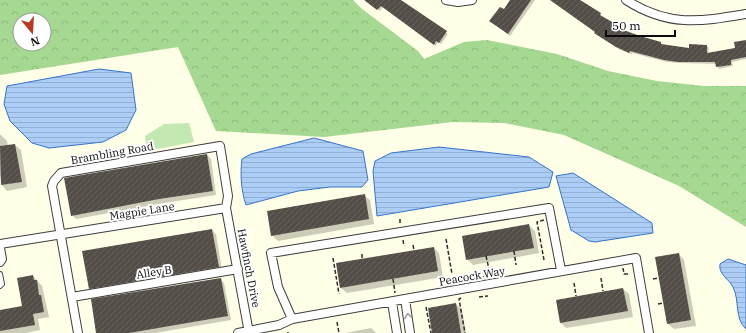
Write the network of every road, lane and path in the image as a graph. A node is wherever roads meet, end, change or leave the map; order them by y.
1 (446, 0) edge
2 (472, 0) edge
3 (626, 0) edge
4 (746, 14) edge
5 (226, 208) junction
6 (544, 220) dead end
7 (60, 235) junction
8 (403, 238) dead end
9 (446, 239) dead end
10 (0, 244) edge
11 (413, 245) dead end
12 (404, 246) dead end
13 (0, 248) edge
14 (414, 250) dead end
15 (514, 251) dead end
16 (362, 254) dead end
17 (486, 256) dead end
18 (333, 258) dead end
19 (362, 259) dead end
20 (544, 260) dead end
21 (0, 262) edge
22 (516, 265) dead end
23 (622, 267) dead end
24 (238, 269) junction
25 (488, 269) dead end
26 (483, 270) dead end
27 (561, 270) junction
28 (0, 274) edge
29 (452, 274) dead end
30 (632, 274) dead end
31 (484, 277) dead end
32 (601, 278) dead end
33 (659, 278) dead end
34 (393, 279) dead end
35 (653, 279) dead end
36 (574, 283) dead end
37 (0, 286) edge
38 (487, 291) dead end
39 (603, 291) dead end
40 (395, 293) dead end
41 (339, 294) dead end
42 (576, 296) dead end
43 (72, 297) junction
44 (479, 297) dead end
45 (466, 298) dead end
46 (405, 299) junction
47 (392, 302) junction
48 (663, 303) dead end
49 (658, 304) dead end
50 (426, 307) dead end
51 (292, 319) junction
52 (337, 322) dead end
53 (249, 332) edge
54 (78, 333) edge
55 (238, 333) edge
56 (339, 333) edge
57 (397, 333) edge
58 (410, 333) edge
59 (431, 333) edge
60 (465, 333) edge
61 (648, 333) edge

1 - 2 street
3 - 4 street
5 - 7 street, Magpie Lane
5 - 7 street, Brambling Road
5 - 24 street, Hawfinch Drive
6 - 20 path
7 - 10 street, Magpie Lane
7 - 43 street, Brambling Road
8 - 12 path
9 - 29 path
11 - 14 path
13 - 21 street
15 - 22 path
16 - 19 path
17 - 25 path
18 - 41 path
23 - 30 path
24 - 43 street, Alley B
24 - 53 street, Hawfinch Drive
26 - 31 path
27 - 46 street, Peacock Way
27 - 51 street
27 - 61 street, Peacock Way
28 - 37 lane
32 - 39 path
33 - 35 path
34 - 40 path
36 - 42 path
38 - 44 path
43 - 54 street, Brambling Road
45 - 60 path
46 - 47 street, Peacock Way
58 -> 46 street
47 - 51 street, Peacock Way
47 - 57 street
48 - 49 path
50 - 59 path
51 - 53 street, Peacock Way
52 - 56 path
53 - 55 street, Peacock Way

